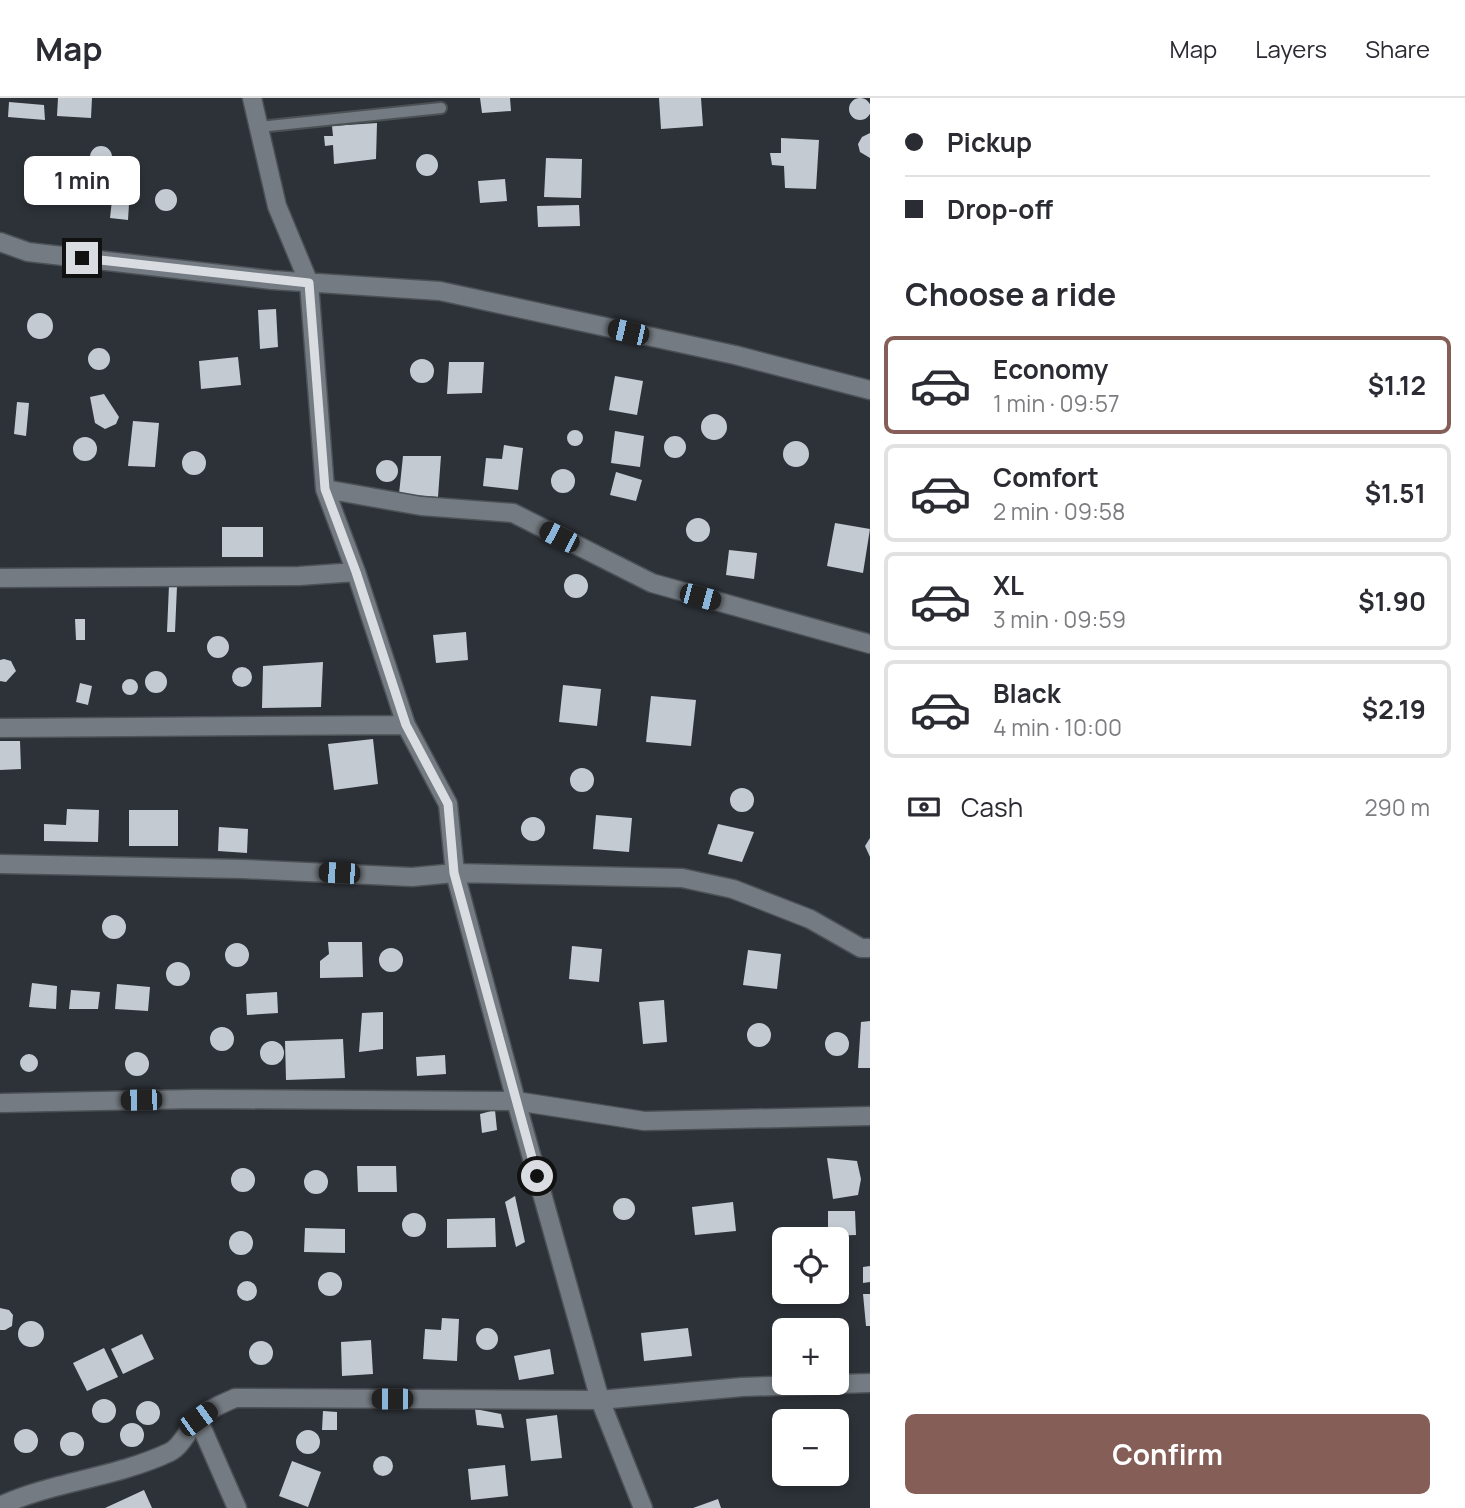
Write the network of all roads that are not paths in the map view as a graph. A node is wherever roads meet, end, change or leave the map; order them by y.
1 (252, 98) edge
2 (441, 108) dead end
3 (259, 127) junction
4 (0, 242) edge
5 (309, 283) junction
6 (870, 390) edge
7 (325, 489) junction
8 (356, 572) junction
9 (0, 578) edge
10 (870, 644) edge
11 (406, 725) junction
12 (0, 728) edge
13 (0, 864) edge
14 (454, 873) junction
15 (870, 948) edge
16 (516, 1101) junction
17 (2, 1103) dead end
18 (870, 1116) edge
19 (870, 1383) edge
20 (600, 1400) junction
21 (198, 1419) junction
22 (0, 1506) edge
23 (237, 1508) edge
24 (643, 1508) edge

1 - 3 street
2 - 3 lane
3 - 5 street
4 - 5 street
5 - 6 street
5 - 7 street
7 - 8 street
7 - 10 street
8 - 9 street
8 - 11 street
11 - 12 street
11 - 14 street
13 - 14 street
14 - 15 street
14 - 16 street
16 - 17 street
16 - 18 street
16 - 20 street
19 - 20 street
20 - 21 street
20 - 24 street
21 - 22 street
21 - 23 street

